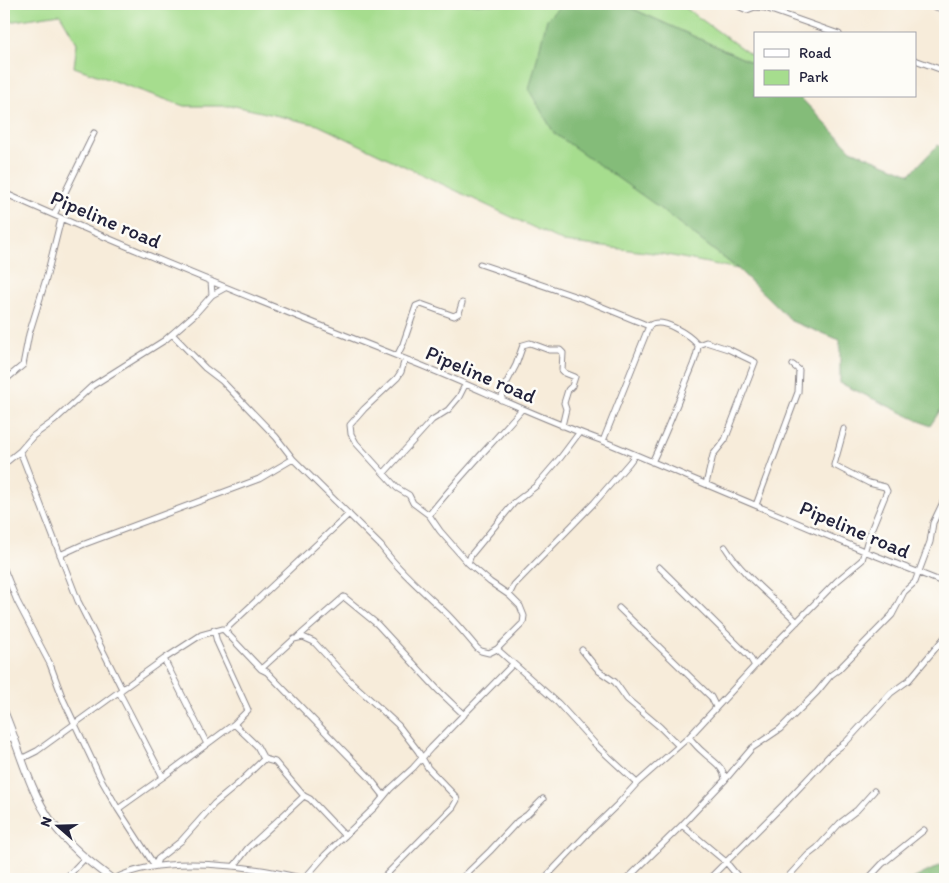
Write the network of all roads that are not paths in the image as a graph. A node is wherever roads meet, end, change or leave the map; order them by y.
1 (733, 4) edge
2 (926, 4) edge
3 (767, 6) edge
4 (945, 10) edge
5 (834, 32) edge
6 (916, 60) edge
7 (945, 71) edge
8 (94, 133) dead end
9 (4, 193) edge
10 (54, 215) junction
11 (61, 219) junction
12 (480, 264) dead end
13 (211, 281) junction
14 (225, 288) junction
15 (212, 295) junction
16 (462, 303) dead end
17 (650, 326) junction
18 (172, 334) junction
19 (698, 345) junction
20 (397, 356) junction
21 (405, 359) junction
22 (792, 365) dead end
23 (4, 381) edge
24 (466, 385) junction
25 (501, 400) junction
26 (522, 409) junction
27 (562, 426) junction
28 (844, 429) dead end
29 (579, 433) junction
30 (603, 442) junction
31 (20, 451) junction
32 (635, 454) junction
33 (293, 459) junction
34 (652, 462) junction
35 (4, 464) edge
36 (384, 473) junction
37 (706, 484) junction
38 (945, 498) edge
39 (756, 505) junction
40 (939, 512) junction
41 (945, 512) edge
42 (350, 514) junction
43 (429, 515) junction
44 (725, 547) dead end
45 (864, 551) junction
46 (60, 555) junction
47 (468, 563) junction
48 (659, 567) dead end
49 (4, 569) edge
50 (918, 575) junction
51 (945, 583) edge
52 (509, 595) junction
53 (620, 608) dead end
54 (797, 622) junction
55 (214, 630) junction
56 (225, 630) junction
57 (298, 637) junction
58 (945, 637) edge
59 (497, 649) junction
60 (582, 650) dead end
61 (164, 659) junction
62 (513, 664) junction
63 (755, 666) junction
64 (261, 669) junction
65 (121, 691) junction
66 (716, 707) junction
67 (4, 712) edge
68 (464, 715) junction
69 (76, 724) junction
70 (234, 724) junction
71 (14, 736) junction
72 (689, 737) junction
73 (4, 740) edge
74 (206, 744) junction
75 (678, 745) junction
76 (23, 758) junction
77 (423, 758) junction
78 (264, 759) junction
79 (162, 777) junction
80 (725, 780) junction
81 (637, 782) junction
82 (874, 791) dead end
83 (304, 796) junction
84 (384, 796) junction
85 (543, 800) dead end
86 (118, 809) junction
87 (682, 826) junction
88 (924, 830) dead end
89 (345, 836) junction
90 (85, 858) junction
91 (726, 862) junction
92 (155, 866) junction
93 (235, 866) junction
94 (389, 877) edge
95 (307, 878) edge
96 (66, 879) edge
97 (113, 879) edge
98 (382, 879) edge
99 (461, 879) edge
100 (544, 879) edge
101 (626, 879) edge
102 (708, 879) edge
103 (740, 879) edge
104 (786, 879) edge
105 (868, 879) edge

1 - 3 street
2 - 4 street
3 - 5 street
6 - 7 street
8 - 10 street
9 - 10 street, Pipeline road
10 - 11 street, Pipeline road
11 - 13 street, Pipeline road
11 - 23 street
12 - 17 street
13 - 14 street, Pipeline road
13 - 15 street
14 - 15 street
14 - 20 street, Pipeline road
15 - 18 street
16 - 20 street
17 - 19 street
17 - 30 street
18 - 31 street
18 - 33 street
19 - 34 street
19 - 37 street
20 - 21 street, Pipeline road
21 - 24 street, Pipeline road
21 - 36 street
22 - 39 street
24 - 25 street, Pipeline road
24 - 36 street
25 - 26 street, Pipeline road
25 - 27 street
26 - 27 street, Pipeline road
26 - 43 street
27 - 29 street, Pipeline road
28 - 45 street
29 - 30 street, Pipeline road
29 - 47 street
30 - 32 street, Pipeline road
31 - 35 street
31 - 46 street
32 - 34 street, Pipeline road
32 - 52 street
33 - 42 street
33 - 46 street
34 - 37 street, Pipeline road
36 - 43 street
37 - 39 street, Pipeline road
38 - 40 street
39 - 45 street, Pipeline road
40 - 41 street
40 - 50 street
42 - 56 street
42 - 59 street
43 - 47 street
44 - 54 street
45 - 50 street, Pipeline road
45 - 54 street
46 - 65 street
47 - 52 street
48 - 63 street
49 - 69 street
50 - 51 street, Pipeline road
50 - 80 street
52 - 59 street
53 - 66 street
54 - 63 street
55 - 56 street
55 - 61 street
55 - 70 street
56 - 64 street
57 - 64 street
57 - 68 street
57 - 77 street
58 - 91 street
59 - 62 street
60 - 75 street
61 - 65 street
61 - 74 street
62 - 68 street
62 - 81 street
63 - 66 street
64 - 84 street
65 - 69 street
65 - 79 street
66 - 72 street
67 - 71 street
68 - 77 street
69 - 76 street
69 - 86 street
70 - 74 street
70 - 78 street
71 - 73 street
71 - 76 street
72 - 75 street
72 - 80 street
74 - 79 street
75 - 81 street
76 - 90 street
77 - 84 street
77 - 94 street
78 - 83 street
78 - 92 street
79 - 86 street
80 - 87 street
81 - 100 street
82 - 104 street
83 - 89 street
83 - 93 street
84 - 89 street
85 - 99 street
86 - 92 street
87 - 91 street
87 - 101 street
88 - 105 street
89 - 95 street
90 - 96 street
90 - 97 street
91 - 102 street
91 - 103 street
92 - 93 street
92 - 97 street
93 - 95 street
94 - 98 street

